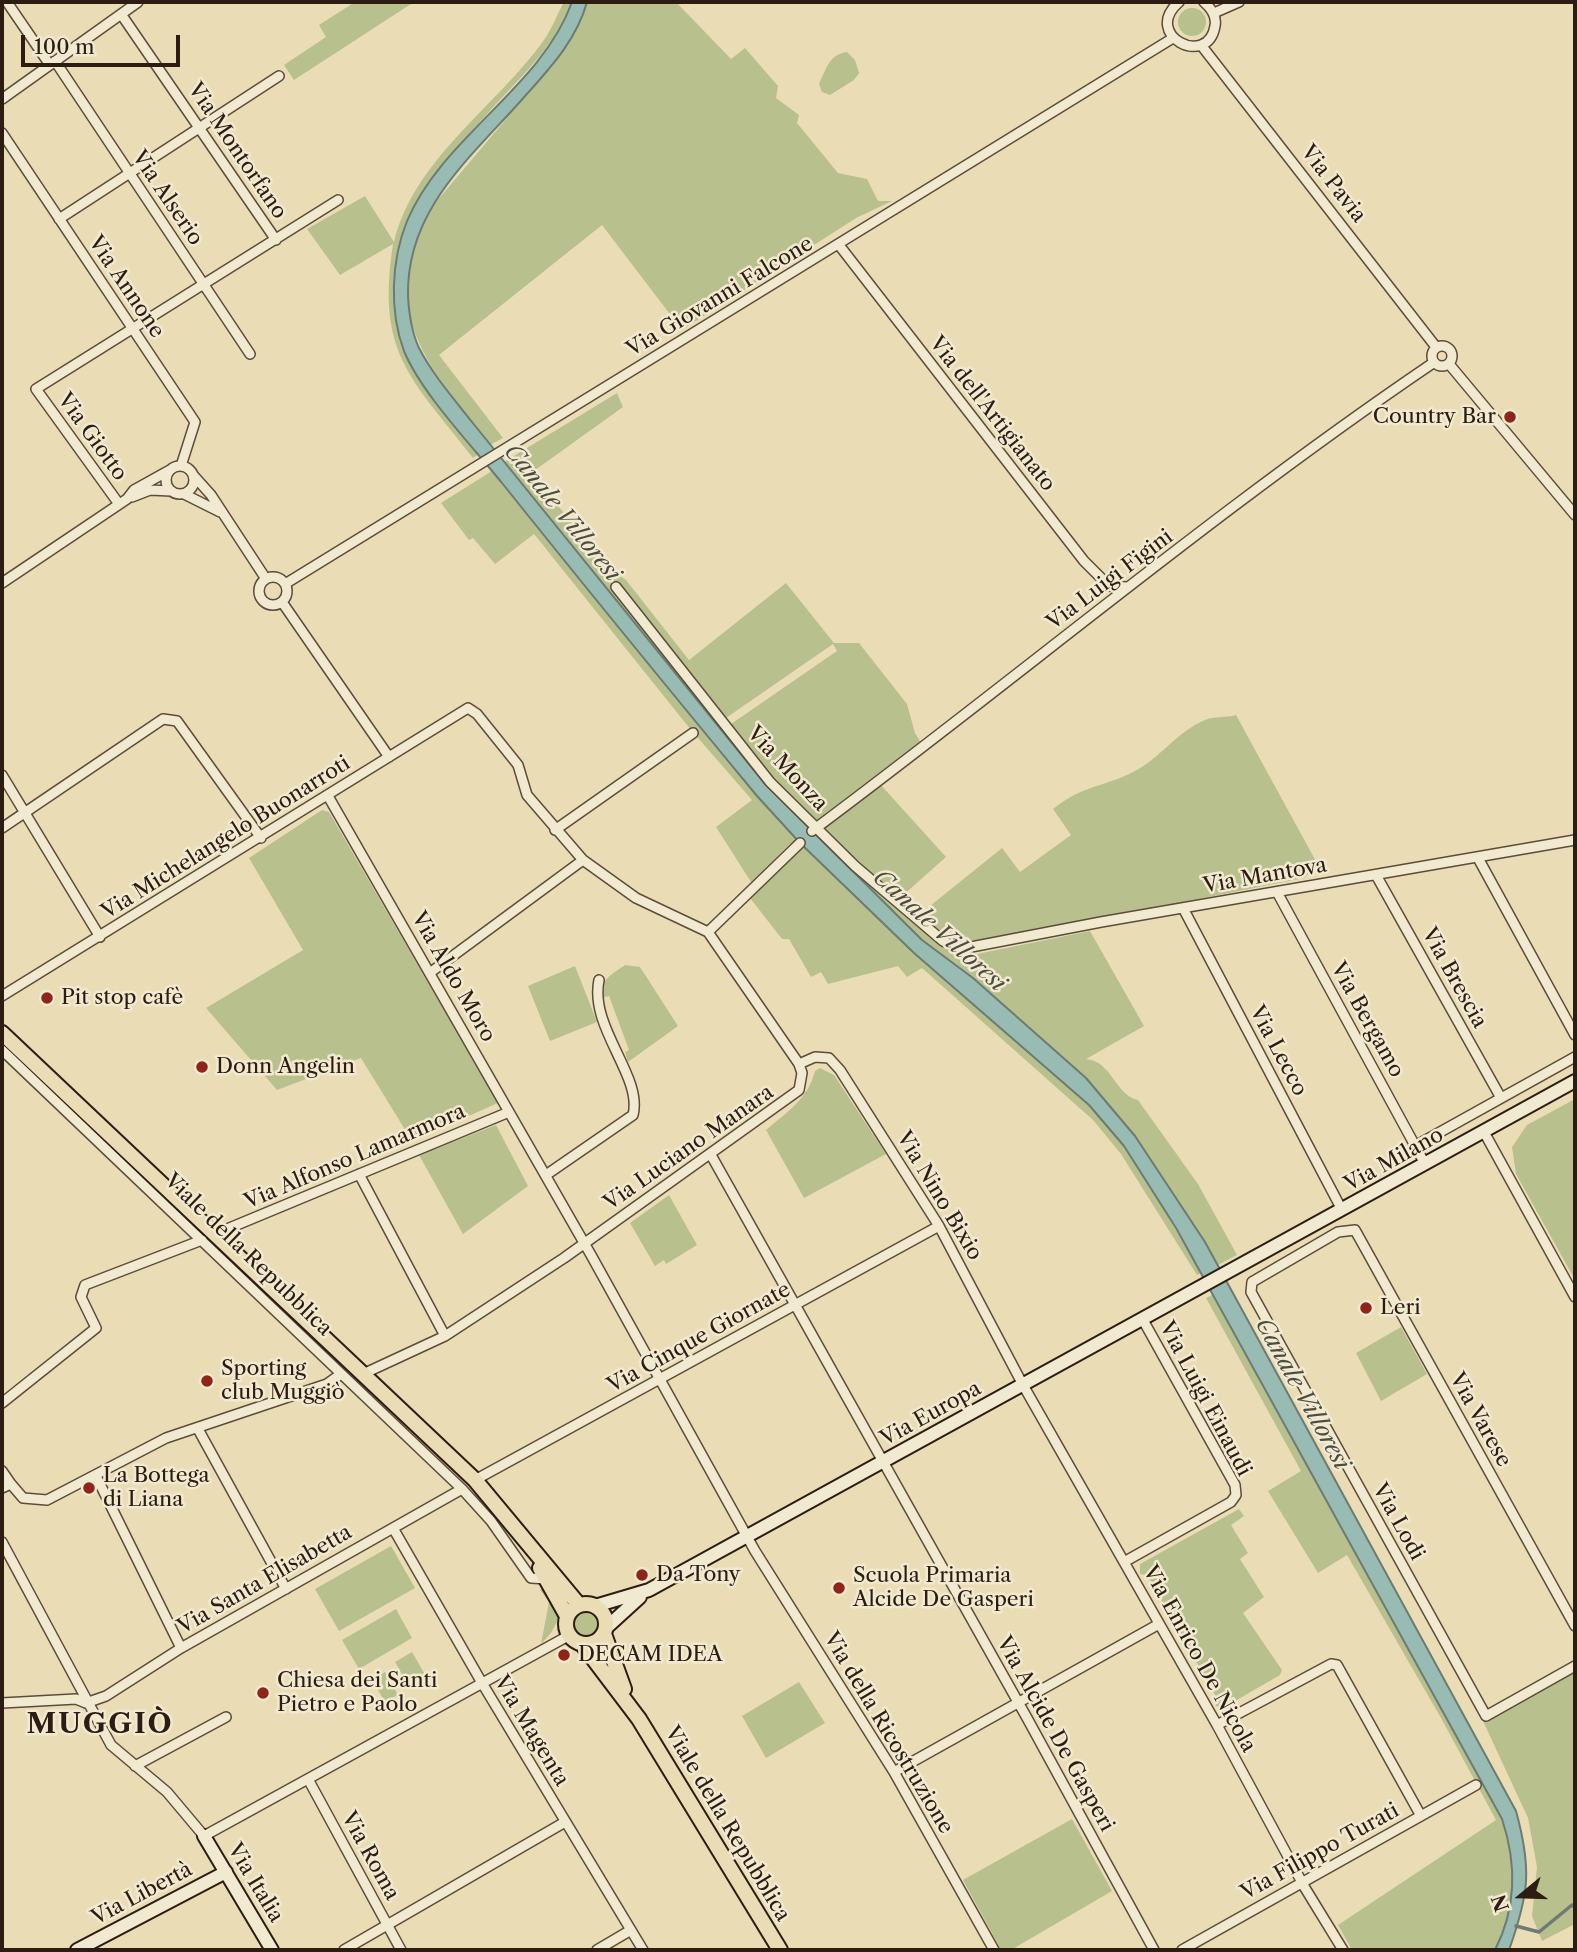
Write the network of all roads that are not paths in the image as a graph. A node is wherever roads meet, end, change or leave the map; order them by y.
1 (7, 2) edge
2 (138, 2) edge
3 (1179, 2) edge
4 (1204, 2) edge
5 (1239, 2) edge
6 (1214, 13) junction
7 (121, 14) junction
8 (1173, 38) junction
9 (1201, 45) junction
10 (52, 63) junction
11 (279, 76) dead end
12 (2, 99) edge
13 (200, 127) junction
14 (2, 133) edge
15 (129, 173) junction
16 (338, 201) dead end
17 (59, 219) junction
18 (276, 240) junction
19 (839, 245) junction
20 (203, 284) junction
21 (133, 328) junction
22 (1436, 347) junction
23 (250, 354) dead end
24 (1433, 363) junction
25 (1449, 364) junction
26 (181, 466) junction
27 (170, 470) junction
28 (194, 476) junction
29 (171, 491) junction
30 (184, 494) junction
31 (122, 501) junction
32 (221, 513) junction
33 (1575, 514) edge
34 (266, 579) junction
35 (2, 583) edge
36 (285, 584) junction
37 (616, 587) dead end
38 (1127, 587) junction
39 (282, 602) junction
40 (693, 733) dead end
41 (389, 757) junction
42 (2, 775) edge
43 (328, 796) junction
44 (24, 812) junction
45 (2, 828) edge
46 (815, 829) junction
47 (555, 830) junction
48 (261, 838) junction
49 (1575, 840) edge
50 (800, 843) dead end
51 (1478, 858) junction
52 (583, 860) junction
53 (1376, 875) junction
54 (1277, 892) junction
55 (1183, 908) junction
56 (708, 932) junction
57 (100, 937) junction
58 (960, 948) joint
59 (431, 971) junction
60 (599, 980) dead end
61 (2, 996) edge
62 (2, 1033) edge
63 (1575, 1035) edge
64 (2, 1050) edge
65 (1575, 1057) edge
66 (799, 1064) junction
67 (1575, 1081) edge
68 (1501, 1098) junction
69 (509, 1112) junction
70 (1484, 1132) junction
71 (1415, 1146) junction
72 (711, 1155) junction
73 (1425, 1164) junction
74 (359, 1174) junction
75 (546, 1175) junction
76 (1342, 1210) junction
77 (939, 1226) junction
78 (1355, 1230) joint
79 (209, 1237) junction
80 (585, 1243) junction
81 (1229, 1272) joint
82 (1575, 1297) edge
83 (794, 1306) junction
84 (1143, 1320) junction
85 (445, 1336) junction
86 (341, 1374) junction
87 (363, 1374) junction
88 (661, 1379) junction
89 (1023, 1385) junction
90 (2, 1402) edge
91 (198, 1429) junction
92 (883, 1462) junction
93 (2, 1471) edge
94 (96, 1476) junction
95 (475, 1480) junction
96 (6, 1486) edge
97 (462, 1489) junction
98 (506, 1518) junction
99 (393, 1528) junction
100 (747, 1536) junction
101 (2, 1542) edge
102 (1124, 1562) junction
103 (547, 1578) junction
104 (286, 1588) junction
105 (649, 1590) junction
106 (579, 1605) junction
107 (595, 1606) junction
108 (567, 1616) junction
109 (1159, 1624) junction
110 (1575, 1626) edge
111 (605, 1631) junction
112 (568, 1636) junction
113 (583, 1645) junction
114 (181, 1647) junction
115 (1575, 1666) edge
116 (482, 1683) junction
117 (2, 1703) edge
118 (86, 1703) junction
119 (1017, 1703) junction
120 (226, 1717) dead end
121 (639, 1719) junction
122 (1217, 1725) junction
123 (135, 1766) junction
124 (894, 1772) junction
125 (308, 1779) junction
126 (1476, 1785) dead end
127 (1422, 1815) junction
128 (565, 1822) junction
129 (204, 1836) junction
130 (226, 1872) junction
131 (1302, 1882) junction
132 (387, 1925) junction
133 (631, 1930) junction
134 (77, 1950) edge
135 (272, 1950) edge
136 (344, 1950) edge
137 (401, 1950) edge
138 (597, 1950) edge
139 (643, 1950) edge
140 (780, 1950) edge
141 (994, 1950) edge
142 (1154, 1950) edge
143 (1182, 1950) edge
144 (1343, 1950) edge

1 - 10 street, Via Alserio
2 - 7 street
3 - 8 street
4 - 6 street
5 - 6 street
6 - 9 street
7 - 10 street
7 - 13 street, Via Montorfano
8 - 9 street
8 - 19 street, Via Giovanni Falcone
9 - 22 street, Via Pavia
10 - 12 street
10 - 15 street, Via Alserio
11 - 13 street
13 - 15 street
13 - 18 street, Via Montorfano
14 - 17 street, Via Annone
15 - 17 street
15 - 20 street, Via Alserio
16 - 18 street
17 - 21 street, Via Annone
18 - 20 street
19 - 36 street, Via Giovanni Falcone
19 - 38 street, Via dell'Artigianato
20 - 21 street
20 - 23 street, Via Alserio
21 - 26 street, Via Annone
21 - 31 street, Via Giotto
22 - 24 street
22 - 25 street
24 - 25 street
24 - 38 street, Via Luigi Figini
25 - 33 street
26 - 27 street
26 - 28 street
27 - 29 street
27 - 31 street, Via Giotto
28 - 30 street
28 - 32 street
29 - 30 street
29 - 31 street, Via Giotto
30 - 32 street
31 - 35 street, Via Giotto
32 - 34 street
34 - 36 street
34 - 39 street
36 - 39 street
37 - 46 street, Via Monza
38 - 46 street, Via Luigi Figini
39 - 41 street
40 - 47 street
41 - 43 street, Via Michelangelo Buonarroti
41 - 47 street, Via Michelangelo Buonarroti
42 - 44 street
43 - 48 street, Via Michelangelo Buonarroti
43 - 59 street, Via Aldo Moro
44 - 45 street
44 - 48 street
44 - 57 street
46 - 58 street, Via Monza
47 - 52 street
48 - 57 street, Via Michelangelo Buonarroti
49 - 51 street, Via Mantova
50 - 56 street
51 - 53 street, Via Mantova
51 - 63 street
52 - 56 street
52 - 59 street
53 - 54 street, Via Mantova
53 - 68 street, Via Brescia
54 - 55 street, Via Mantova
54 - 71 street, Via Bergamo
55 - 58 street, Via Mantova
55 - 76 street, Via Lecco
56 - 66 street
57 - 61 street, Via Michelangelo Buonarroti
59 - 69 street, Via Aldo Moro
60 - 75 street
62 - 79 main road, Viale della Repubblica
64 - 79 street, Viale della Repubblica
65 - 68 street, Via Milano
66 - 72 street, Via Luciano Manara
66 - 77 street, Via Nino Bixio
67 - 70 street, Via Milano
68 - 71 street, Via Milano
69 - 74 street, Via Alfonso Lamarmora
69 - 75 street, Via Aldo Moro
70 - 73 street, Via Milano
70 - 82 street
71 - 73 street, Via Bergamo
72 - 80 street, Via Luciano Manara
72 - 83 street, Via Alcide De Gasperi
73 - 76 street, Via Milano
74 - 79 street, Via Alfonso Lamarmora
74 - 85 street
75 - 80 street, Via Aldo Moro
76 - 81 street, Via Milano
77 - 83 street, Via Cinque Giornate
77 - 89 street, Via Nino Bixio
78 - 110 street, Via Varese
78 - 115 street, Via Lodi
79 - 86 street, Viale della Repubblica
79 - 87 main road, Viale della Repubblica
79 - 90 street, Via Alfonso Lamarmora
80 - 85 street, Via Luciano Manara
80 - 88 street, Via Aldo Moro
81 - 84 street, Via Europa
83 - 88 street, Via Cinque Giornate
83 - 92 street, Via Alcide De Gasperi
84 - 89 street, Via Europa
84 - 102 street, Via Luigi Einaudi
85 - 87 street, Via Luciano Manara
86 - 91 street
86 - 97 street, Viale della Repubblica
87 - 95 main road, Viale della Repubblica
88 - 95 street, Via Cinque Giornate
88 - 100 street, Via della Ricostruzione
89 - 92 street, Via Europa
89 - 102 street, Via Enrico De Nicola
91 - 94 street
91 - 104 street
92 - 100 street, Via Europa
92 - 119 street, Via Alcide De Gasperi
93 - 96 street
94 - 96 street
94 - 114 street
95 - 98 main road, Viale della Repubblica
97 - 99 street, Via Santa Elisabetta
97 - 103 street, Viale della Repubblica
98 - 103 main road, Viale della Repubblica
98 - 106 main road, Viale della Repubblica
99 - 104 street, Via Santa Elisabetta
99 - 116 street, Via Magenta
100 - 105 street, Via Europa
100 - 124 street, Via della Ricostruzione
101 - 118 street
102 - 109 street, Via Enrico De Nicola
103 - 108 main road, Viale della Repubblica
104 - 114 street, Via Santa Elisabetta
105 - 107 street, Via Europa
105 - 111 street, Via Europa
106 - 107 main road
106 - 108 main road
107 - 111 main road
108 - 112 main road
109 - 119 street
109 - 122 street, Via Enrico De Nicola
111 - 113 main road
111 - 121 main road, Viale della Repubblica
112 - 113 main road
112 - 116 street
113 - 121 main road, Viale della Repubblica
114 - 118 street, Via Santa Elisabetta
116 - 125 street
116 - 128 street, Via Magenta
117 - 118 street
118 - 123 street
119 - 124 street
119 - 142 street, Via Alcide De Gasperi
120 - 123 street
121 - 140 main road, Viale della Repubblica
122 - 127 street
122 - 131 street, Via Enrico De Nicola
123 - 129 street
124 - 141 street, Via della Ricostruzione
125 - 129 street
125 - 132 street, Via Roma
126 - 127 street, Via Filippo Turati
127 - 131 street, Via Filippo Turati
128 - 132 street
128 - 133 street, Via Magenta
129 - 130 street, Via Italia
130 - 134 street, Via Libertà
130 - 135 street, Via Italia
131 - 143 street, Via Filippo Turati
131 - 144 street, Via Enrico De Nicola
132 - 136 street
132 - 137 street, Via Roma
133 - 138 street
133 - 139 street, Via Magenta

